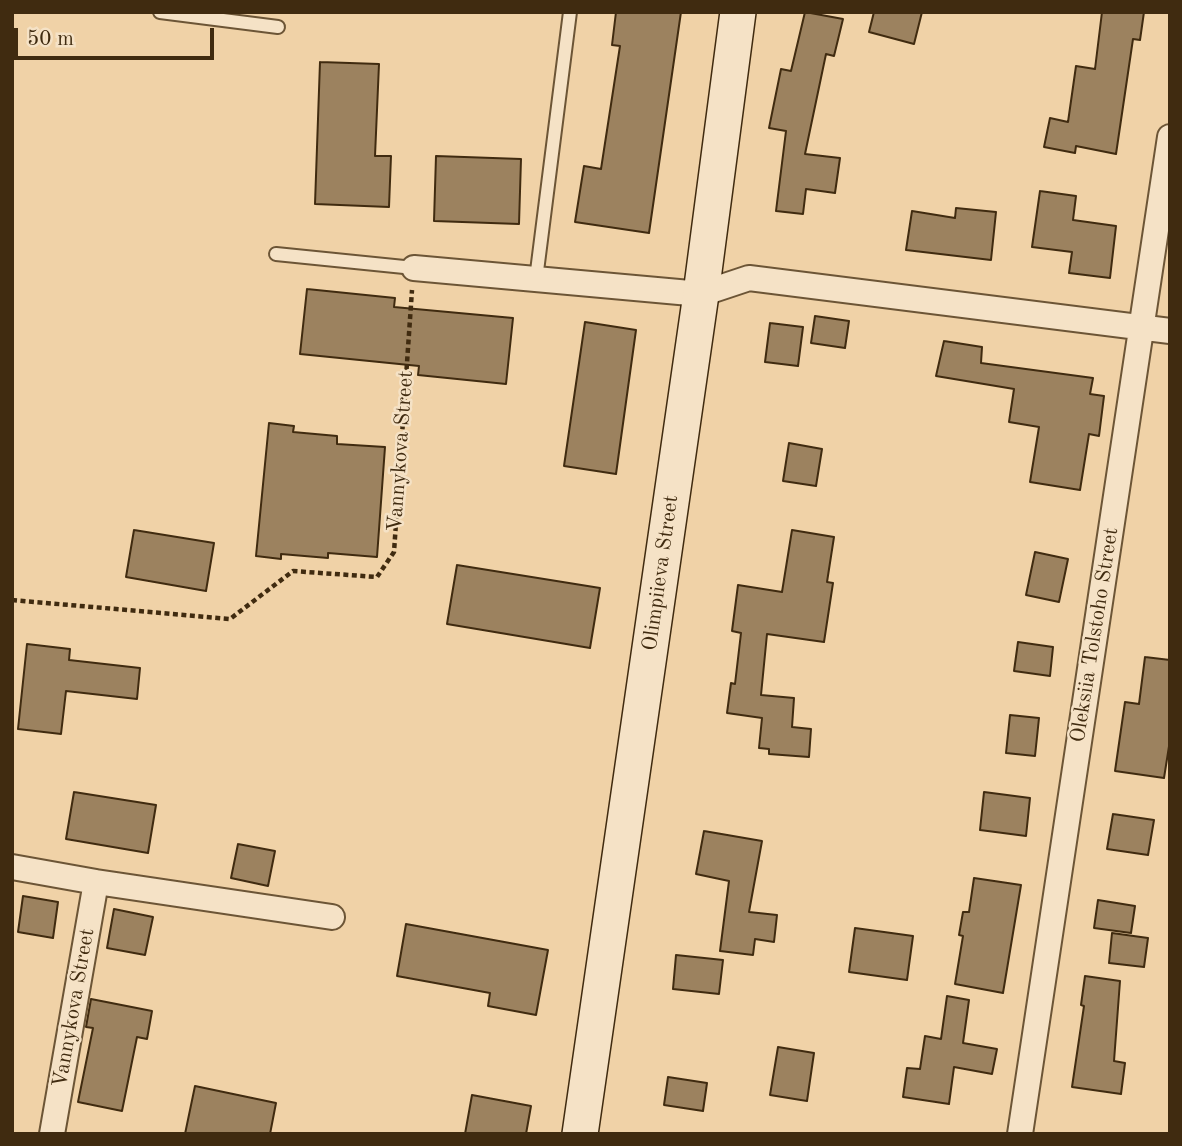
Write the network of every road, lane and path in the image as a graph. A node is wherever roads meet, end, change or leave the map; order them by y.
1 (160, 12) edge
2 (570, 12) edge
3 (738, 12) edge
4 (278, 27) dead end
5 (1170, 137) edge
6 (276, 254) dead end
7 (414, 268) junction
8 (536, 279) junction
9 (701, 294) junction
10 (1142, 326) junction
11 (1170, 331) edge
12 (12, 600) edge
13 (12, 867) edge
14 (96, 882) junction
15 (332, 917) dead end
16 (52, 1134) edge
17 (580, 1134) edge
18 (1020, 1134) edge

1 - 4 lane
2 - 8 lane
3 - 9 main road, Olimpiieva Street
5 - 10 street, Oleksiia Tolstoho Street
6 - 7 lane
7 - 8 street
7 - 12 path, Vannykova Street
8 - 9 street
9 - 10 street
9 - 17 main road, Olimpiieva Street
10 - 11 street
10 - 18 street, Oleksiia Tolstoho Street
13 - 14 street
14 - 15 street
14 - 16 street, Vannykova Street

